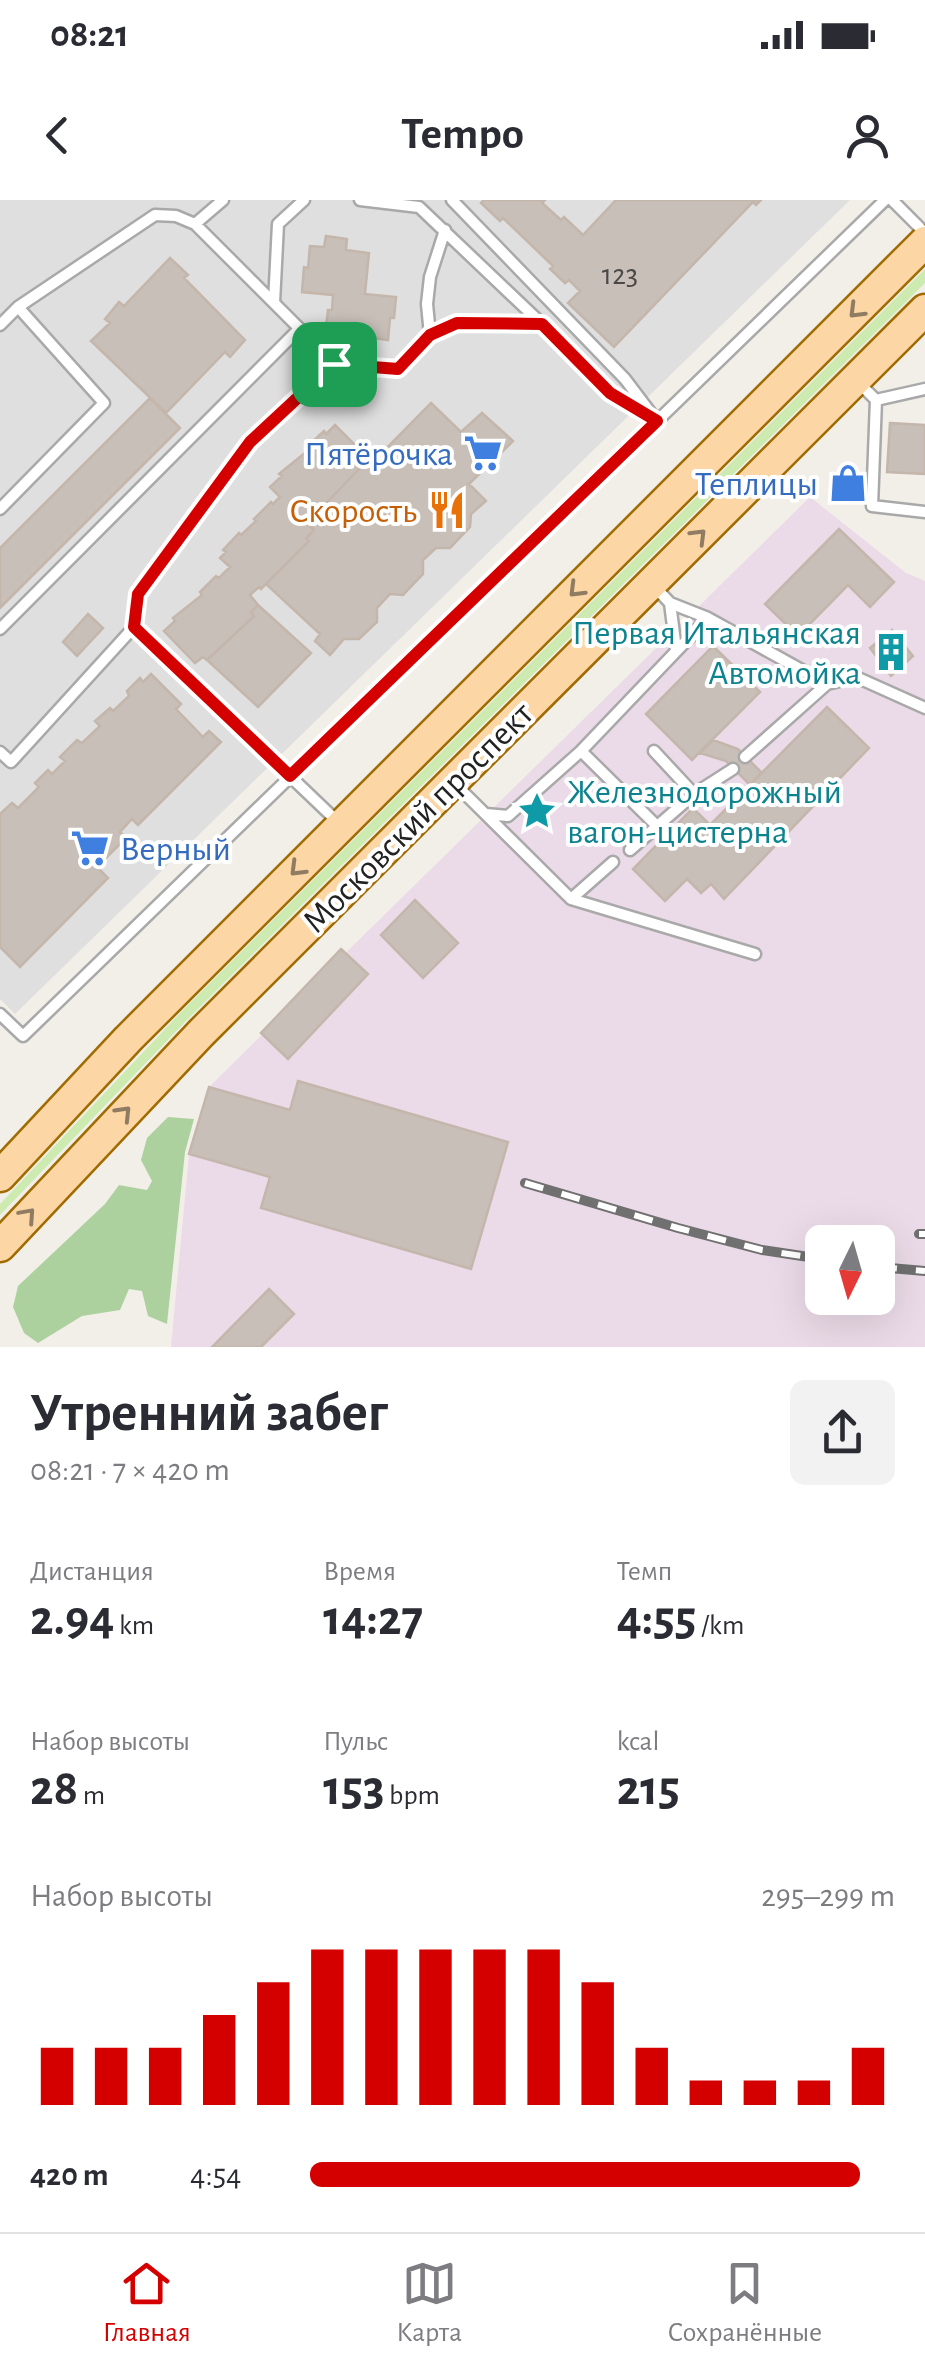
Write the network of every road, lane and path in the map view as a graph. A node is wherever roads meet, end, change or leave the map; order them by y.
1 (223, 200) edge
2 (304, 200) edge
3 (360, 200) edge
4 (452, 200) edge
5 (866, 200) edge
6 (888, 200) edge
7 (875, 210) junction
8 (195, 224) junction
9 (446, 230) junction
10 (925, 233) edge
11 (925, 242) edge
12 (274, 303) junction
13 (18, 307) junction
14 (925, 310) edge
15 (542, 324) junction
16 (0, 325) edge
17 (299, 329) junction
18 (430, 335) junction
19 (334, 364) junction
20 (925, 389) edge
21 (866, 390) junction
22 (657, 421) junction
23 (0, 509) edge
24 (925, 512) edge
25 (660, 593) junction
26 (708, 618) junction
27 (134, 627) junction
28 (0, 629) edge
29 (676, 650) junction
30 (827, 684) junction
31 (925, 708) edge
32 (654, 751) dead end
33 (0, 752) edge
34 (580, 752) junction
35 (746, 757) dead end
36 (734, 769) dead end
37 (290, 776) junction
38 (452, 782) junction
39 (694, 794) junction
40 (486, 814) junction
41 (341, 825) junction
42 (658, 826) junction
43 (630, 850) dead end
44 (613, 862) dead end
45 (571, 899) junction
46 (755, 954) dead end
47 (0, 1014) edge
48 (0, 1176) edge
49 (0, 1246) edge

1 - 8 lane
2 - 12 lane
3 - 9 lane
4 - 22 lane
5 - 7 lane
6 - 7 lane
6 - 10 lane
7 - 22 lane
8 - 12 lane
8 - 13 lane
9 - 15 lane
9 - 18 lane
11 -> 41 main road, Московский проспект
12 - 17 lane
13 - 16 lane
13 - 23 lane
14 - 21 main road, Московский проспект
15 - 18 lane
15 - 22 lane
17 - 19 lane
17 - 28 lane
18 - 19 lane
19 - 27 lane
20 - 21 lane
21 - 24 lane
25 -> 21 main road, Московский проспект
22 - 37 lane
25 - 26 lane
25 - 29 lane
25 - 38 main road, Московский проспект
26 - 29 lane
26 - 30 lane
27 - 33 lane
27 - 37 lane
29 - 34 lane
30 - 31 lane
30 - 35 lane
32 - 39 lane
34 - 40 lane
34 - 42 lane
36 - 39 lane
37 - 41 lane
37 - 47 lane
38 - 40 lane
49 -> 38 main road, Московский проспект
39 - 42 lane
40 - 45 lane
41 -> 48 main road, Московский проспект
42 - 43 lane
44 - 45 lane
45 - 46 lane

